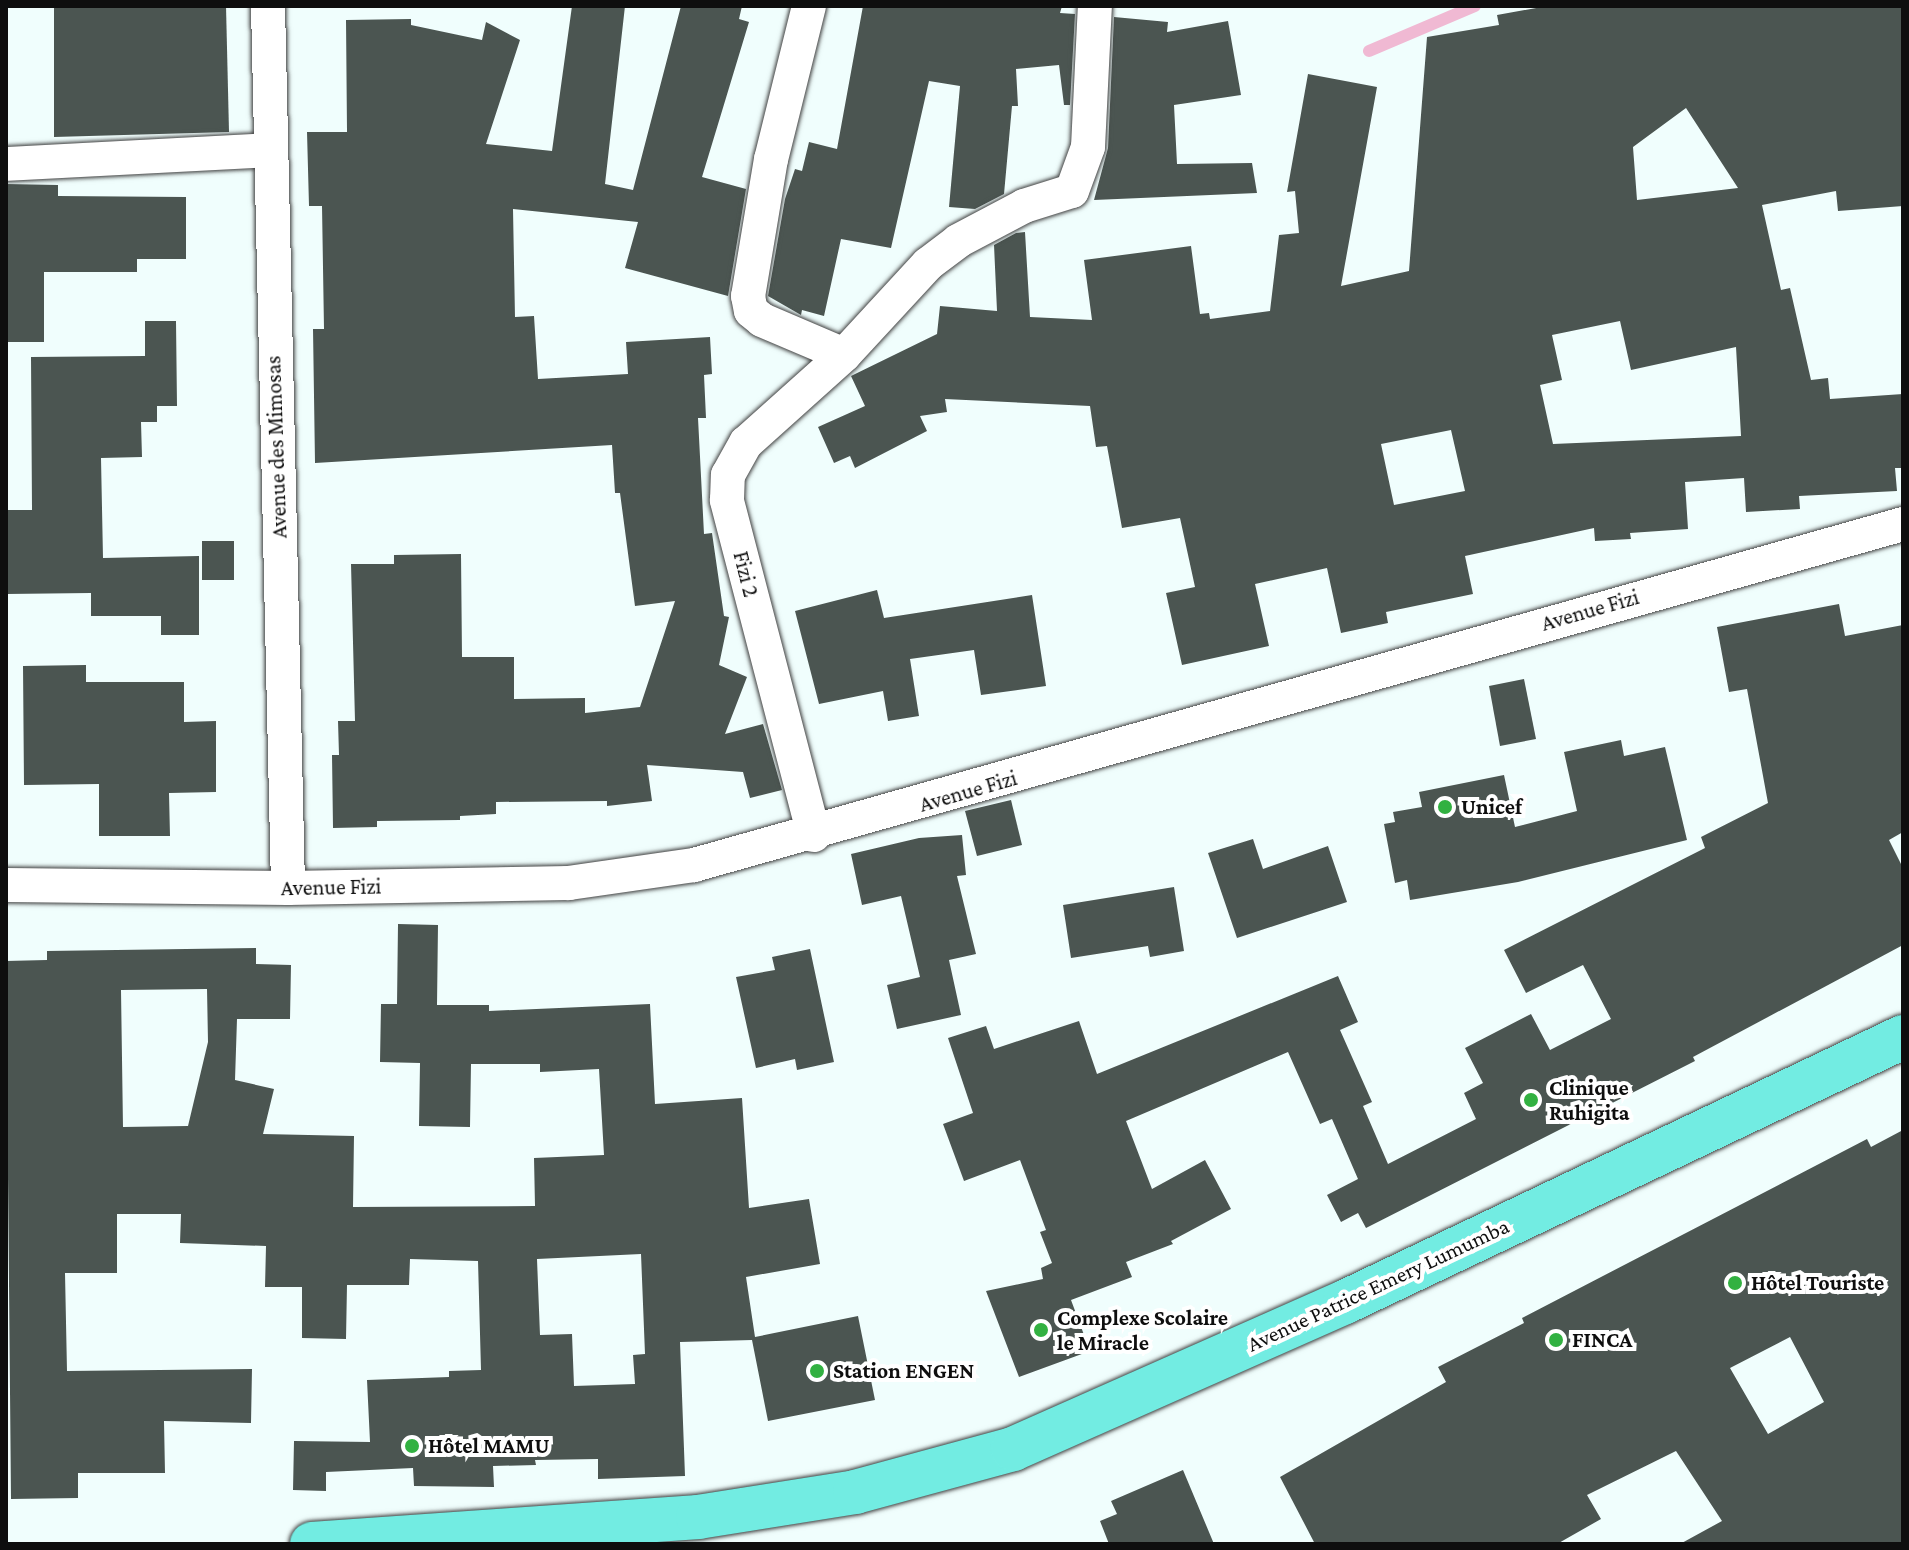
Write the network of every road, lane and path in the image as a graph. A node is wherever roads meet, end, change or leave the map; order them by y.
1 (268, 6) edge
2 (809, 6) edge
3 (1095, 6) edge
4 (270, 150) junction
5 (6, 164) edge
6 (844, 355) junction
7 (1903, 524) edge
8 (814, 835) junction
9 (6, 885) edge
10 (288, 888) junction
11 (1903, 1037) edge
12 (312, 1544) edge

1 - 4 street, Avenue des Mimosas
2 - 6 street
3 - 6 street, Fizi 2
4 - 5 street
4 - 10 street, Avenue des Mimosas
6 - 8 street, Fizi 2
7 - 8 street, Avenue Fizi
8 - 10 street, Avenue Fizi
9 - 10 street, Avenue Fizi
11 - 12 main road, Avenue Patrice Emery Lumumba

